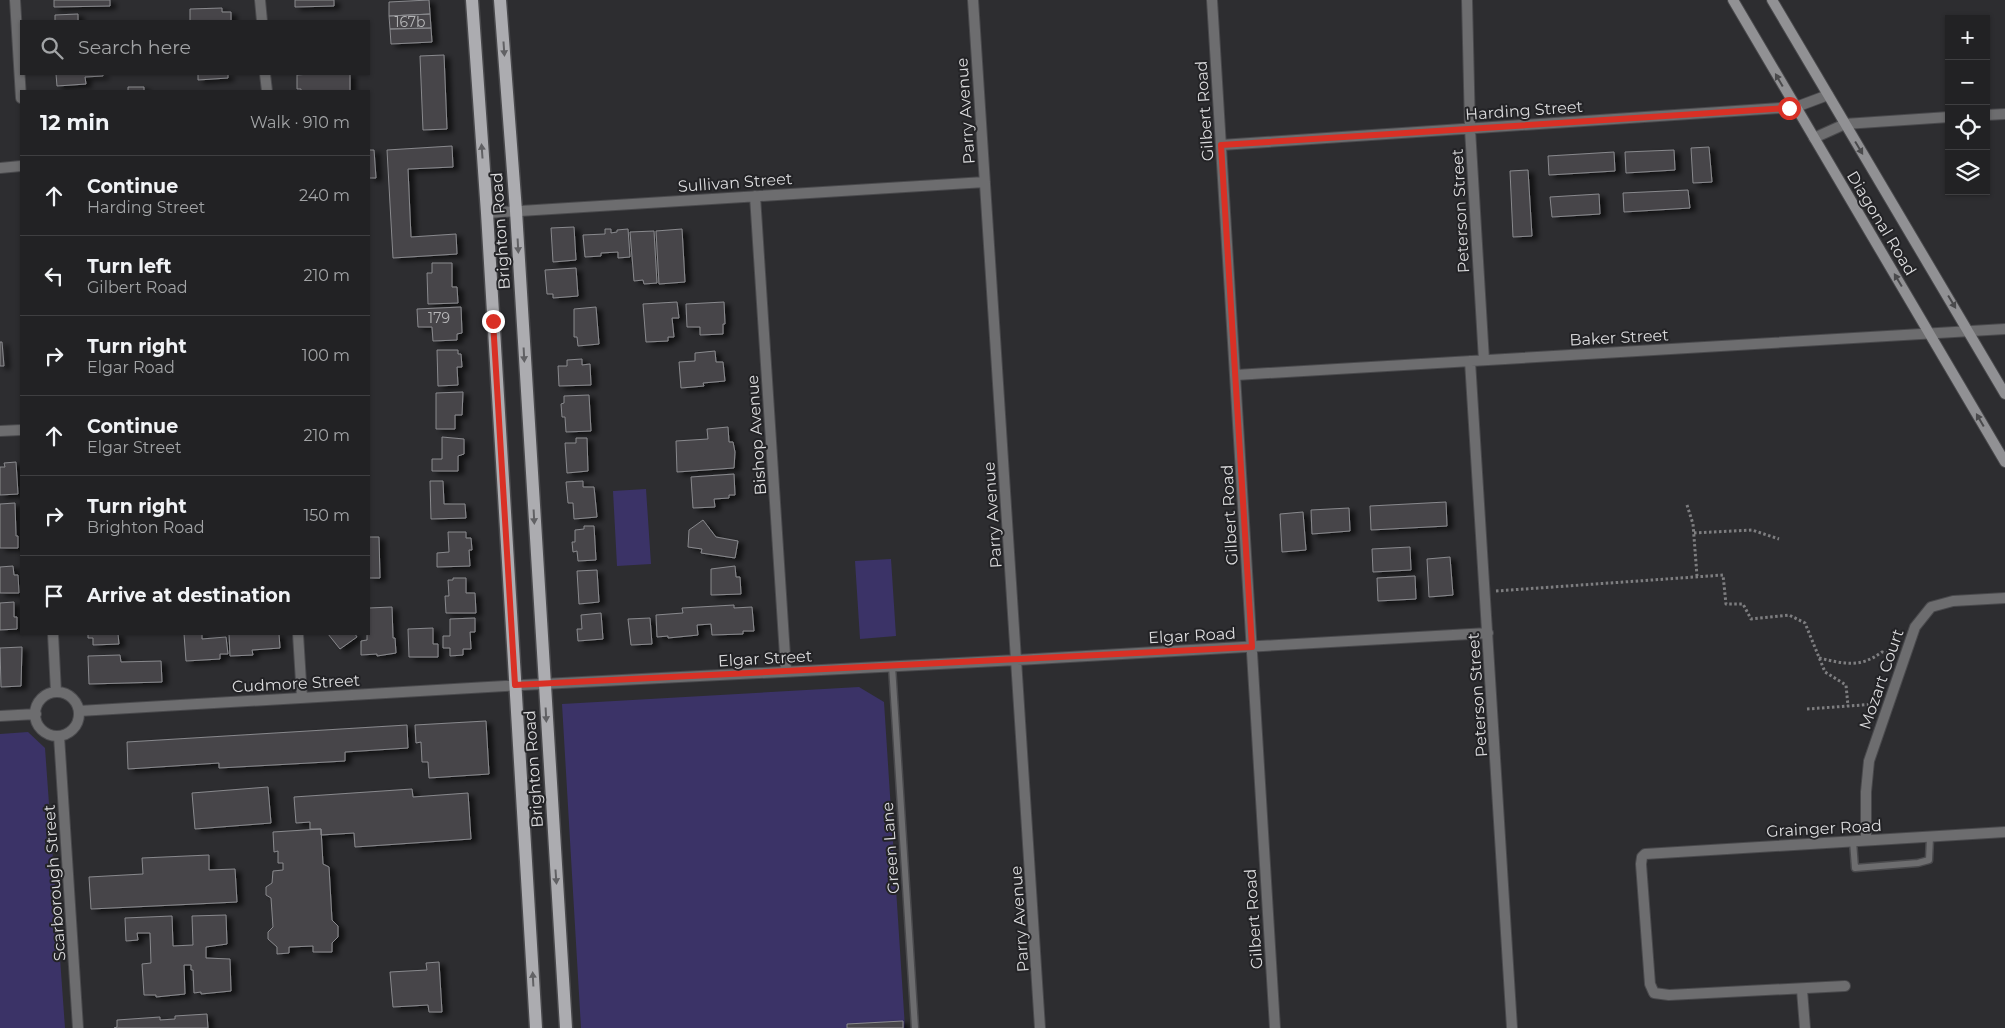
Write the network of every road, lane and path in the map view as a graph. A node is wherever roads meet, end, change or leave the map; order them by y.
1 (15, 0) edge
2 (260, 0) edge
3 (472, 0) edge
4 (500, 0) edge
5 (973, 0) edge
6 (1212, 0) edge
7 (1467, 0) edge
8 (1733, 0) edge
9 (1772, 0) edge
10 (262, 20) edge
11 (265, 75) edge
12 (21, 90) edge
13 (266, 90) edge
14 (1828, 95) junction
15 (1796, 108) junction
16 (2005, 114) edge
17 (1990, 115) edge
18 (1945, 117) edge
19 (1844, 124) junction
20 (1470, 129) junction
21 (1814, 138) junction
22 (1221, 145) junction
23 (20, 166) edge
24 (0, 168) edge
25 (985, 182) junction
26 (755, 196) junction
27 (516, 211) junction
28 (487, 213) junction
29 (2005, 329) edge
30 (1969, 331) junction
31 (1930, 334) junction
32 (1484, 360) junction
33 (1470, 361) junction
34 (1236, 375) junction
35 (2005, 394) edge
36 (20, 430) edge
37 (0, 431) edge
38 (2005, 462) edge
39 (1687, 505) dead end
40 (1694, 533) junction
41 (1779, 539) dead end
42 (1697, 576) junction
43 (1485, 592) junction
44 (2005, 598) edge
45 (1488, 633) junction
46 (52, 635) edge
47 (298, 635) edge
48 (1252, 647) junction
49 (1904, 657) junction
50 (1819, 658) junction
51 (1017, 660) junction
52 (892, 666) junction
53 (786, 672) junction
54 (544, 684) junction
55 (515, 685) junction
56 (56, 692) junction
57 (302, 698) junction
58 (1889, 703) junction
59 (1848, 706) junction
60 (1807, 709) dead end
61 (79, 711) junction
62 (36, 714) junction
63 (0, 716) edge
64 (59, 736) junction
65 (2005, 832) edge
66 (1930, 836) junction
67 (1866, 840) junction
68 (1853, 841) junction
69 (1845, 986) dead end
70 (1802, 990) junction
71 (78, 1028) edge
72 (536, 1028) edge
73 (566, 1028) edge
74 (915, 1028) edge
75 (1040, 1028) edge
76 (1275, 1028) edge
77 (1512, 1028) edge
78 (1805, 1028) edge

1 - 12 street
2 - 10 street
28 -> 3 main road, Brighton Road
4 -> 27 main road, Brighton Road
5 - 25 street, Parry Avenue
6 - 22 street, Gilbert Road
7 - 20 street, Peterson Street
15 -> 8 main road, Diagonal Road
9 - 14 main road, Diagonal Road
11 - 13 street
14 - 15 street, Harding Street
14 - 19 main road, Diagonal Road
15 - 20 street, Harding Street
15 - 21 main road, Diagonal Road
16 - 17 street
18 - 19 street
19 - 21 street
19 -> 30 main road, Diagonal Road
20 - 22 street, Harding Street
20 - 32 street, Peterson Street
31 -> 21 main road, Diagonal Road
22 - 34 street, Gilbert Road
23 - 24 street
25 - 26 street, Sullivan Street
25 - 51 street, Parry Avenue
26 - 27 street, Sullivan Street
26 - 53 street, Bishop Avenue
27 - 28 street, Sullivan Street
27 -> 54 main road, Brighton Road
28 - 55 main road, Brighton Road
29 - 30 street, Baker Street
30 - 31 street, Baker Street
30 - 35 main road, Diagonal Road
31 - 32 street, Baker Street
38 -> 31 main road, Diagonal Road
32 - 33 street, Baker Street
33 - 34 street, Baker Street
33 - 43 street, Peterson Street
34 - 48 street, Gilbert Road
36 - 37 street
39 - 40 path
40 - 41 path
40 - 42 path
42 - 43 path
42 - 50 path
43 - 45 street, Peterson Street
44 - 49 street, Mozart Court
45 - 48 street, Elgar Road
45 - 77 street, Peterson Street
46 - 56 street
47 - 57 street
48 - 51 street, Elgar Road
48 - 76 street, Gilbert Road
49 - 50 path
49 - 58 street, Mozart Court
50 - 59 path
51 - 52 street, Elgar Street
51 - 75 street, Parry Avenue
52 - 53 street, Elgar Street
52 - 74 lane, Green Lane
53 - 54 street, Elgar Street
54 - 55 street, Elgar Street
54 -> 73 main road, Brighton Road
55 - 57 street, Cudmore Street
72 -> 55 main road, Brighton Road
56 - 61 street
56 - 62 street
57 - 61 street, Cudmore Street
58 - 59 path
58 - 67 street, Mozart Court
59 - 60 path
61 - 64 street
62 - 63 street
62 - 64 street
64 - 71 street, Scarborough Street
65 - 66 street, Grainger Road
66 - 67 street, Grainger Road
66 - 68 lane
67 - 68 street, Grainger Road
68 - 70 street, Grainger Road
69 - 70 street
70 - 78 street

